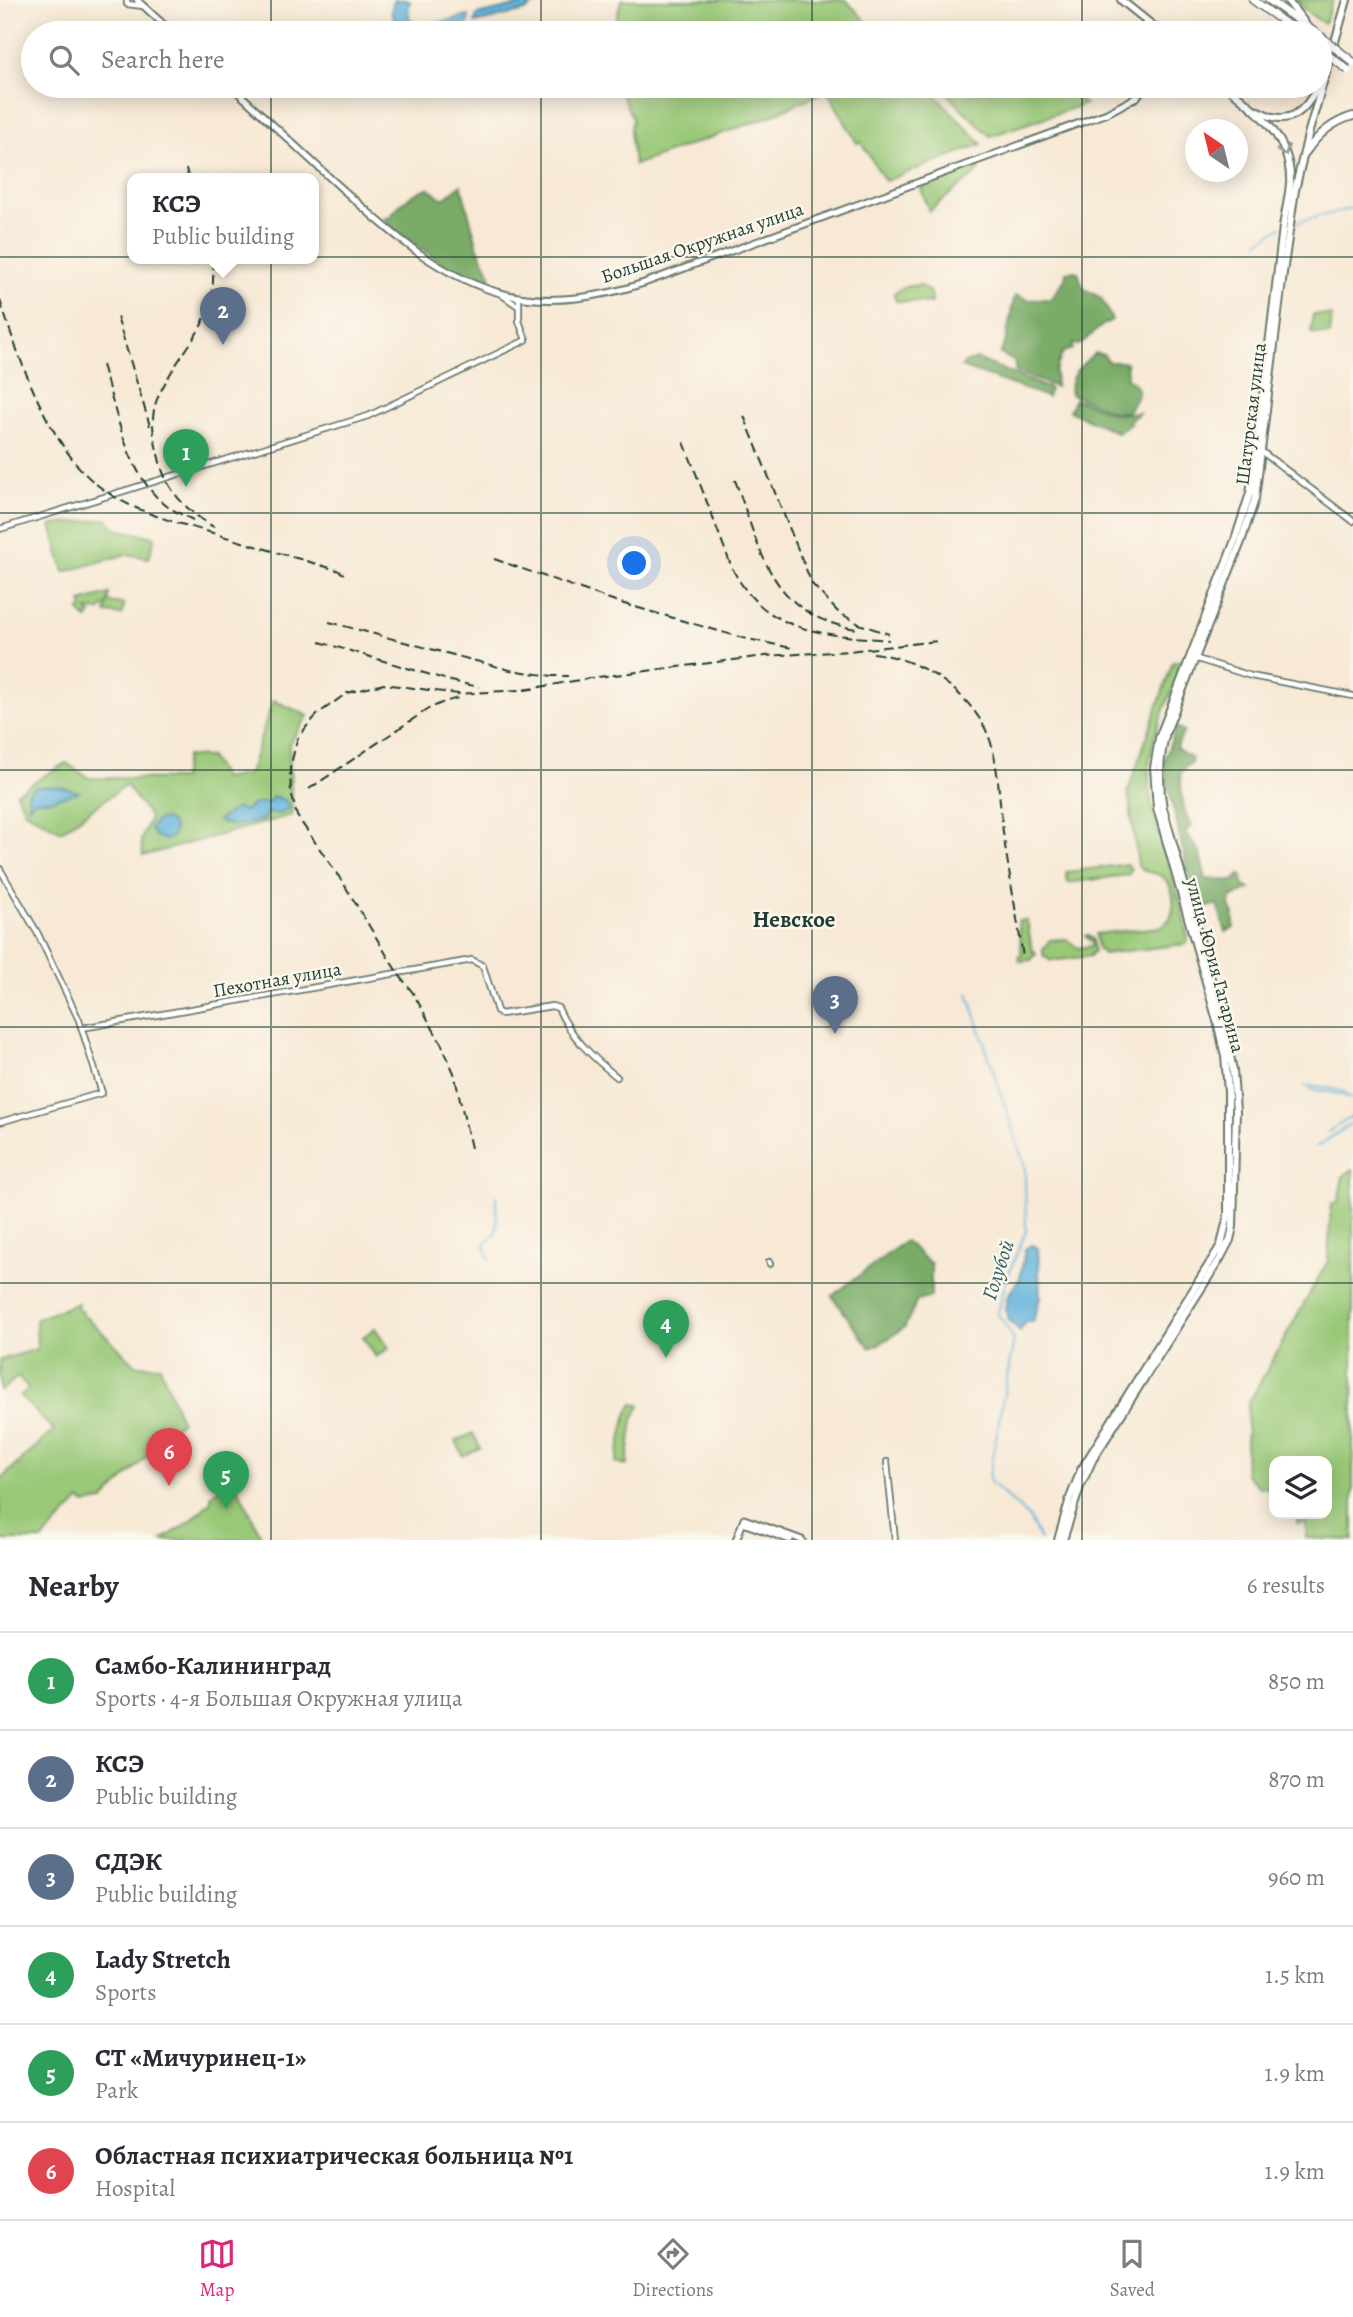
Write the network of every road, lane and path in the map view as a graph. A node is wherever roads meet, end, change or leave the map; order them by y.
1 (127, 0) edge
2 (137, 0) edge
3 (1121, 0) edge
4 (1251, 0) edge
5 (1269, 0) edge
6 (1286, 0) edge
7 (1347, 0) edge
8 (144, 6) junction
9 (1143, 18) junction
10 (160, 21) edge
11 (1145, 21) edge
12 (1147, 21) edge
13 (1282, 21) edge
14 (1298, 21) edge
15 (1304, 21) edge
16 (1332, 46) edge
17 (1332, 48) edge
18 (1332, 58) edge
19 (1353, 62) edge
20 (1350, 72) edge
21 (244, 98) edge
22 (1135, 98) edge
23 (1241, 98) edge
24 (1311, 98) edge
25 (1318, 98) edge
26 (1252, 107) junction
27 (1353, 116) edge
28 (1301, 163) junction
29 (1287, 224) junction
30 (499, 292) junction
31 (519, 297) junction
32 (518, 306) junction
33 (1259, 451) junction
34 (1353, 521) edge
35 (0, 529) edge
36 (1245, 531) junction
37 (1237, 535) junction
38 (1241, 542) junction
39 (1193, 658) junction
40 (1353, 696) edge
41 (0, 869) edge
42 (82, 1028) junction
43 (617, 1077) dead end
44 (0, 1122) edge
45 (887, 1462) dead end
46 (743, 1521) junction
47 (736, 1540) edge
48 (790, 1540) edge
49 (802, 1540) edge
50 (895, 1540) edge
51 (1058, 1540) edge
52 (1063, 1540) edge

1 - 8 street
2 - 8 main road
3 - 9 main road
4 - 13 highway
5 - 14 highway
6 - 15 main road
7 - 17 main road
8 - 10 main road
9 - 11 main road
9 - 12 main road
16 - 19 highway, bridge
18 - 20 highway, bridge
21 - 30 main road, Большая Окружная улица
22 - 31 main road, Большая Окружная улица
23 - 26 main road
24 - 26 main road
25 - 28 main road, Шатурская улица
26 -> 29 main road, Шатурская улица
27 - 28 main road
28 - 29 main road, Шатурская улица
29 - 33 main road, Шатурская улица
30 - 31 main road, Большая Окружная улица
30 - 32 street
31 - 32 street
32 - 35 street
33 - 34 street
33 - 36 main road, Шатурская улица
33 - 37 main road, Шатурская улица
36 - 37 main road
36 - 38 main road, Шатурская улица
37 - 38 main road
37 - 39 main road, Шатурская улица
38 - 39 main road, Шатурская улица
39 - 40 street
39 - 51 main road, улица Юрия Гагарина
39 - 52 main road, улица Юрия Гагарина
41 - 42 street
42 - 43 street, Пехотная улица
42 - 44 street
45 - 50 street
46 - 47 main road
46 - 48 main road
46 - 49 main road

